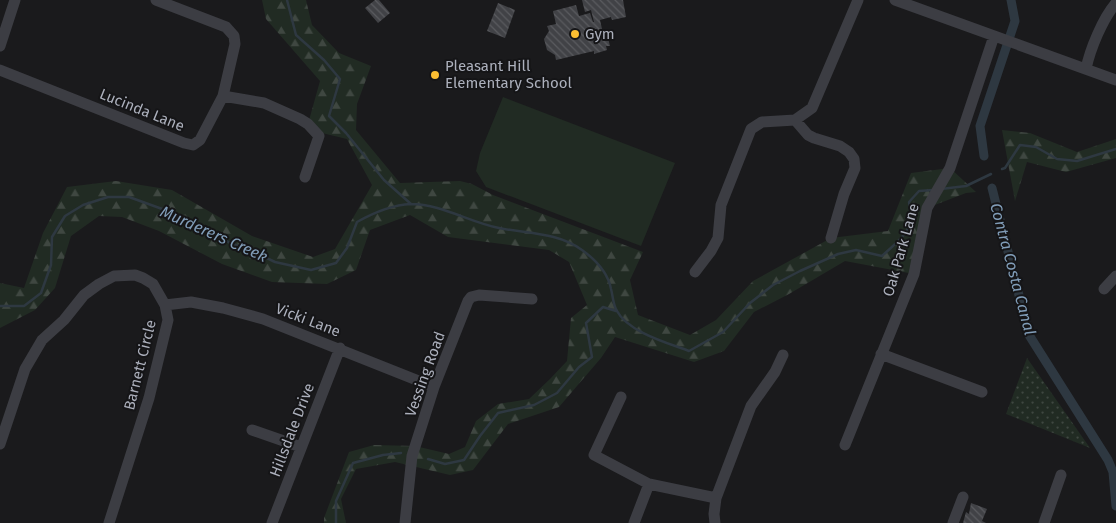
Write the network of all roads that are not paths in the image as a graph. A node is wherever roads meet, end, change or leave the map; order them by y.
1 (15, 0) edge
2 (156, 0) edge
3 (858, 0) edge
4 (895, 0) edge
5 (1116, 3) edge
6 (999, 38) junction
7 (0, 46) edge
8 (1086, 68) junction
9 (0, 70) edge
10 (1116, 80) edge
11 (223, 96) junction
12 (795, 120) junction
13 (306, 177) dead end
14 (831, 238) dead end
15 (695, 272) dead end
16 (1116, 276) edge
17 (1104, 289) dead end
18 (532, 299) dead end
19 (165, 305) junction
20 (340, 348) junction
21 (783, 354) dead end
22 (881, 354) junction
23 (434, 387) junction
24 (982, 392) dead end
25 (621, 397) dead end
26 (252, 430) dead end
27 (0, 444) edge
28 (845, 445) dead end
29 (301, 447) junction
30 (1061, 475) dead end
31 (649, 484) junction
32 (963, 497) dead end
33 (716, 498) junction
34 (1045, 519) edge
35 (109, 523) edge
36 (272, 523) edge
37 (405, 523) edge
38 (634, 523) edge
39 (715, 523) edge
40 (953, 523) edge

1 - 7 street
2 - 11 street, Lucinda Lane
3 - 12 street
4 - 6 street
5 - 8 street
6 - 8 street
6 - 22 street, Oak Park Lane
8 - 10 street
9 - 11 street, Lucinda Lane
11 - 13 street
12 - 14 street
12 - 15 street
16 - 17 street
18 - 23 street, Vessing Road
19 - 20 street, Vicki Lane
19 - 27 street, Barnett Circle
19 - 35 street, Barnett Circle
20 - 23 street, Vicki Lane
20 - 29 street, Hillsdale Drive
21 - 33 street
22 - 24 street
22 - 28 street, Oak Park Lane
23 - 37 street, Vessing Road
25 - 31 street
26 - 29 street
29 - 36 street, Hillsdale Drive
30 - 34 street
31 - 33 street
31 - 38 street
32 - 40 street
33 - 39 street

